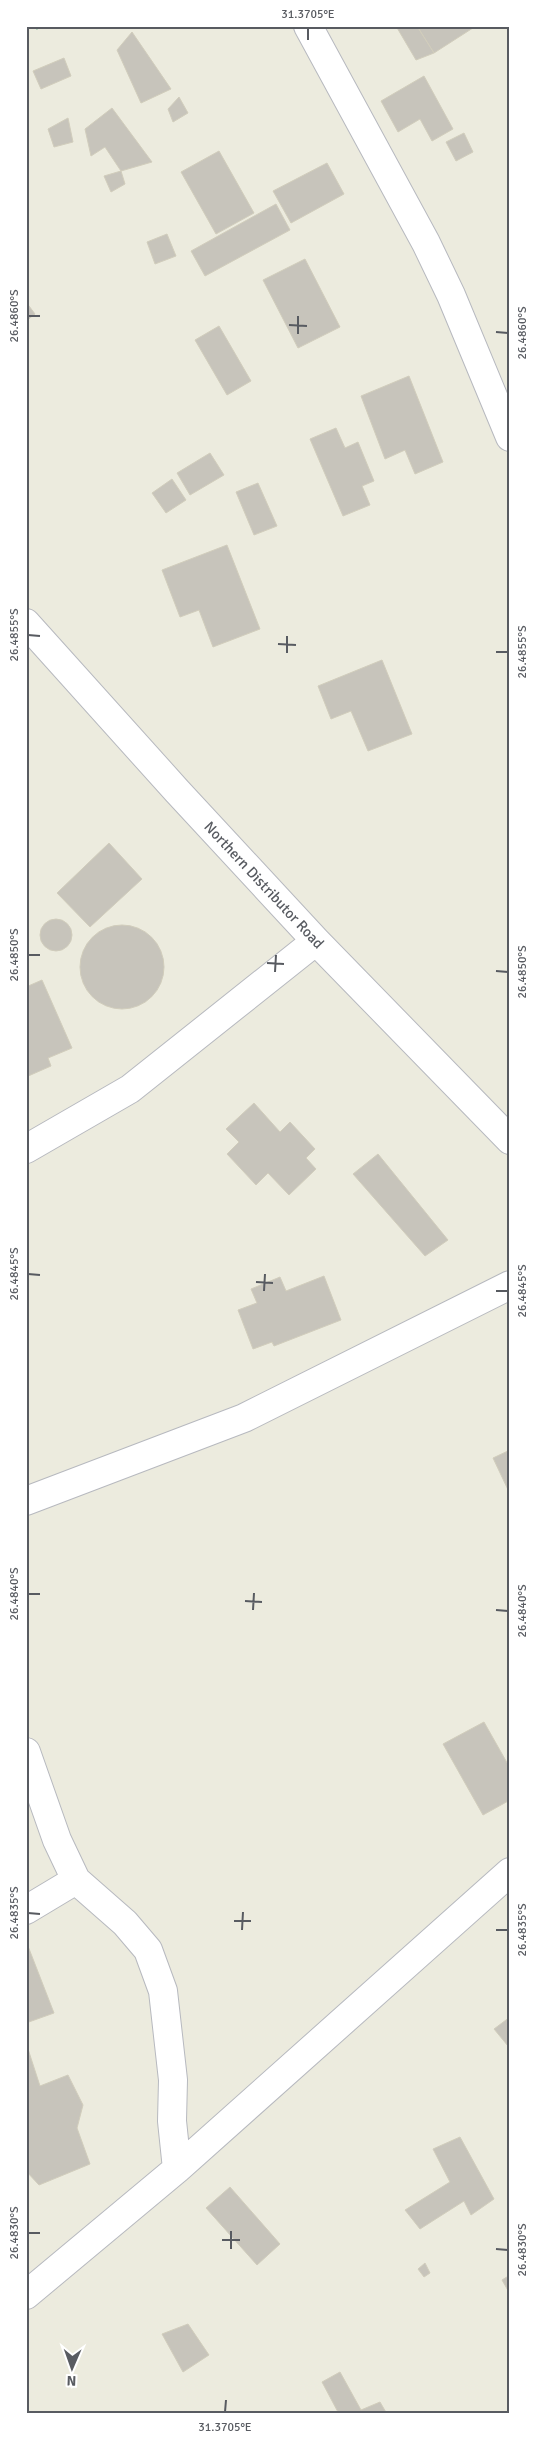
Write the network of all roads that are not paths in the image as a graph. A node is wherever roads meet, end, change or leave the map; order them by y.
1 (308, 26) edge
2 (510, 437) edge
3 (26, 623) edge
4 (316, 941) junction
5 (510, 1140) edge
6 (26, 1149) edge
7 (510, 1286) edge
8 (26, 1501) edge
9 (26, 1752) edge
10 (510, 1872) edge
11 (76, 1880) junction
12 (26, 1910) edge
13 (177, 2169) junction
14 (26, 2295) edge

1 - 2 street
3 - 4 street, Northern Distributor Road
4 - 5 street, Northern Distributor Road
4 - 6 street
7 - 8 street
9 - 11 street
10 - 13 street
11 - 12 street
11 - 13 street
13 - 14 street

